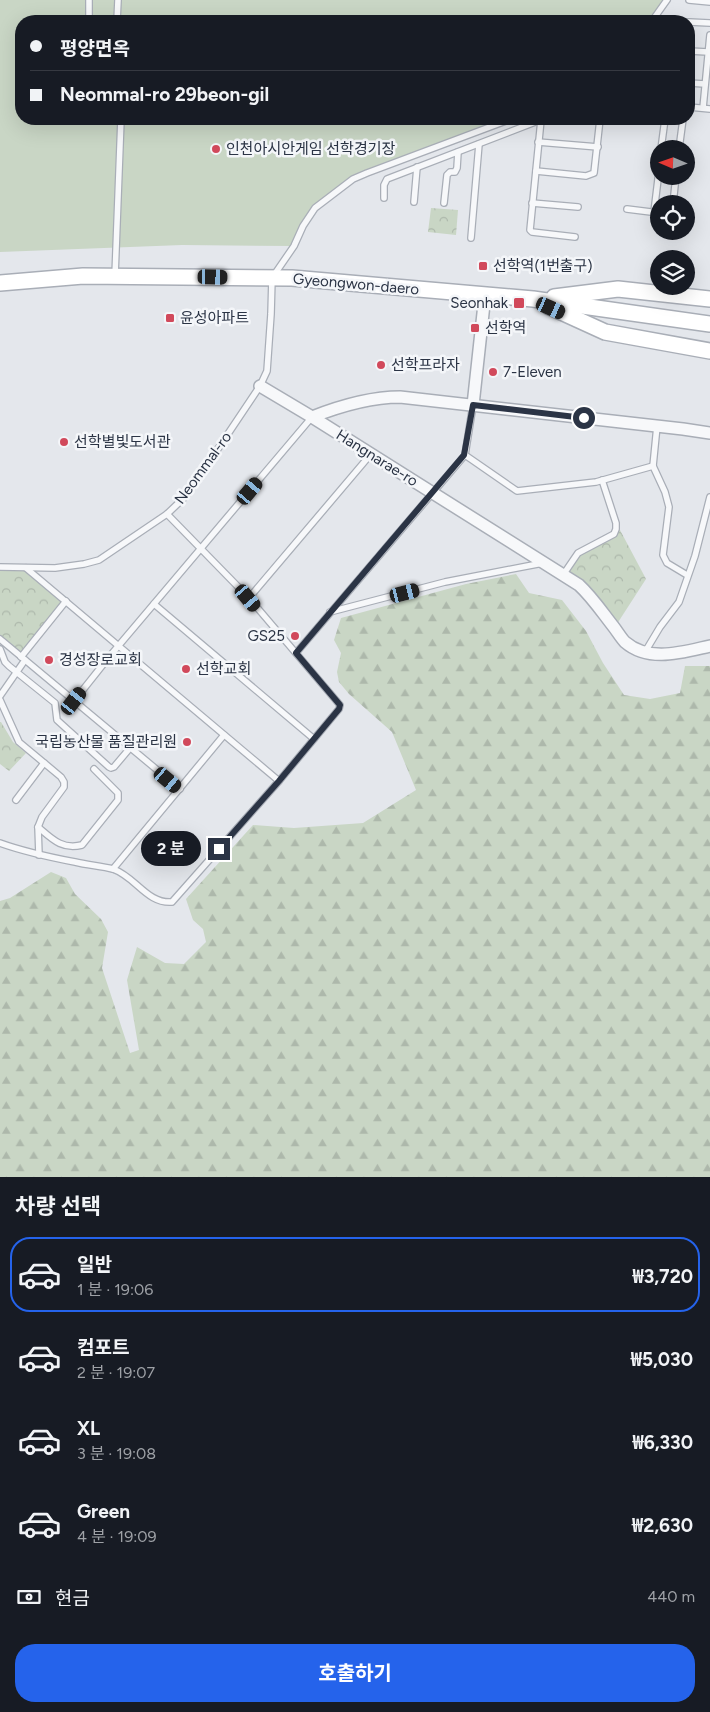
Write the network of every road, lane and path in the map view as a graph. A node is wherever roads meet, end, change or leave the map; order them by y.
1 (89, 0) edge
2 (118, 0) edge
3 (667, 0) edge
4 (689, 0) edge
5 (710, 2) edge
6 (89, 15) edge
7 (117, 15) edge
8 (656, 15) edge
9 (695, 22) edge
10 (710, 23) edge
11 (710, 35) edge
12 (695, 51) edge
13 (708, 52) junction
14 (695, 83) edge
15 (705, 84) junction
16 (695, 107) edge
17 (703, 108) junction
18 (710, 109) edge
19 (121, 125) edge
20 (495, 125) edge
21 (527, 125) edge
22 (541, 125) edge
23 (600, 125) edge
24 (664, 125) edge
25 (682, 125) edge
26 (662, 140) edge
27 (681, 140) edge
28 (538, 142) junction
29 (478, 144) junction
30 (598, 148) junction
31 (458, 152) junction
32 (417, 168) junction
33 (536, 172) junction
34 (384, 198) dead end
35 (414, 202) dead end
36 (444, 203) dead end
37 (532, 203) junction
38 (578, 207) dead end
39 (627, 210) dead end
40 (650, 212) edge
41 (575, 237) dead end
42 (471, 238) dead end
43 (115, 276) junction
44 (272, 278) junction
45 (0, 283) edge
46 (485, 295) junction
47 (533, 299) junction
48 (710, 299) edge
49 (710, 324) edge
50 (710, 351) edge
51 (260, 386) junction
52 (473, 405) junction
53 (312, 417) junction
54 (658, 426) junction
55 (710, 433) edge
56 (371, 454) junction
57 (464, 455) junction
58 (653, 466) junction
59 (602, 480) junction
60 (432, 492) junction
61 (710, 497) edge
62 (167, 514) junction
63 (708, 518) edge
64 (201, 550) junction
65 (543, 563) junction
66 (0, 567) edge
67 (26, 568) junction
68 (563, 575) junction
69 (687, 575) junction
70 (248, 598) junction
71 (66, 601) junction
72 (154, 604) junction
73 (330, 612) junction
74 (0, 640) edge
75 (119, 646) junction
76 (710, 646) edge
77 (0, 649) edge
78 (645, 652) junction
79 (296, 653) junction
80 (23, 659) junction
81 (16, 672) junction
82 (0, 696) edge
83 (0, 700) edge
84 (74, 701) junction
85 (224, 735) junction
86 (314, 739) junction
87 (130, 748) junction
88 (44, 763) junction
89 (94, 769) dead end
90 (279, 781) junction
91 (180, 790) junction
92 (16, 800) dead end
93 (38, 827) junction
94 (0, 843) edge
95 (39, 855) junction
96 (113, 869) junction

1 - 6 lane
2 - 7 lane
3 - 8 lane
4 - 5 lane
9 - 10 lane
11 - 13 lane
12 - 13 lane
13 - 15 lane
14 - 15 lane
15 - 17 lane
16 - 17 lane
17 - 18 lane
19 - 43 lane
20 - 44 lane
21 - 29 lane
22 - 28 lane
23 - 30 lane
24 - 26 lane
25 - 27 lane
28 - 30 lane
28 - 33 lane
29 - 31 lane
29 - 42 lane
30 - 33 lane
31 - 32 lane
31 - 36 lane
32 - 34 lane
32 - 35 lane
33 - 37 lane
37 - 38 lane
37 - 41 lane
39 - 40 lane
43 - 44 main road, Gyeongwon-daero
43 - 45 main road, Gyeongwon-daero
44 - 46 main road, Gyeongwon-daero
44 - 51 lane, Neommal-ro
46 - 47 main road, Gyeongwon-daero
46 - 52 street
47 - 48 main road
47 - 49 main road, Gyeongwon-daero
47 - 50 main road
51 - 53 street, Hangnarae-ro
51 - 62 lane, Neommal-ro
52 - 53 street
52 - 54 street
52 - 57 lane
53 - 56 street, Hangnarae-ro
53 - 64 lane
54 - 55 street
54 - 58 lane
56 - 60 street, Hangnarae-ro
56 - 70 lane
57 - 59 lane
57 - 60 lane
58 - 59 lane
58 - 69 lane
59 - 68 lane
60 - 65 street, Hangnarae-ro
60 - 73 lane
61 - 63 lane
62 - 64 lane
62 - 67 lane, Neommal-ro
63 - 69 lane
64 - 70 lane
64 - 72 lane
65 - 68 street, Hangnarae-ro
65 - 73 lane
66 - 67 lane, Neommal-ro
67 - 71 lane
68 - 78 street, Hangnarae-ro
69 - 78 lane
70 - 79 lane
71 - 75 lane
71 - 80 lane
72 - 75 lane
72 - 86 lane
73 - 79 lane
74 - 80 lane
75 - 84 lane
75 - 85 lane
76 - 78 street, Hangnarae-ro
77 - 81 lane
79 - 86 lane
80 - 81 lane
80 - 84 lane
81 - 82 lane
81 - 87 lane
83 - 88 lane
84 - 87 lane
85 - 90 lane
85 - 91 lane
86 - 90 lane
87 - 91 lane
88 - 92 lane
88 - 93 lane
89 - 93 lane
90 - 96 lane
91 - 96 lane
93 - 95 lane
94 - 95 lane
95 - 96 lane

